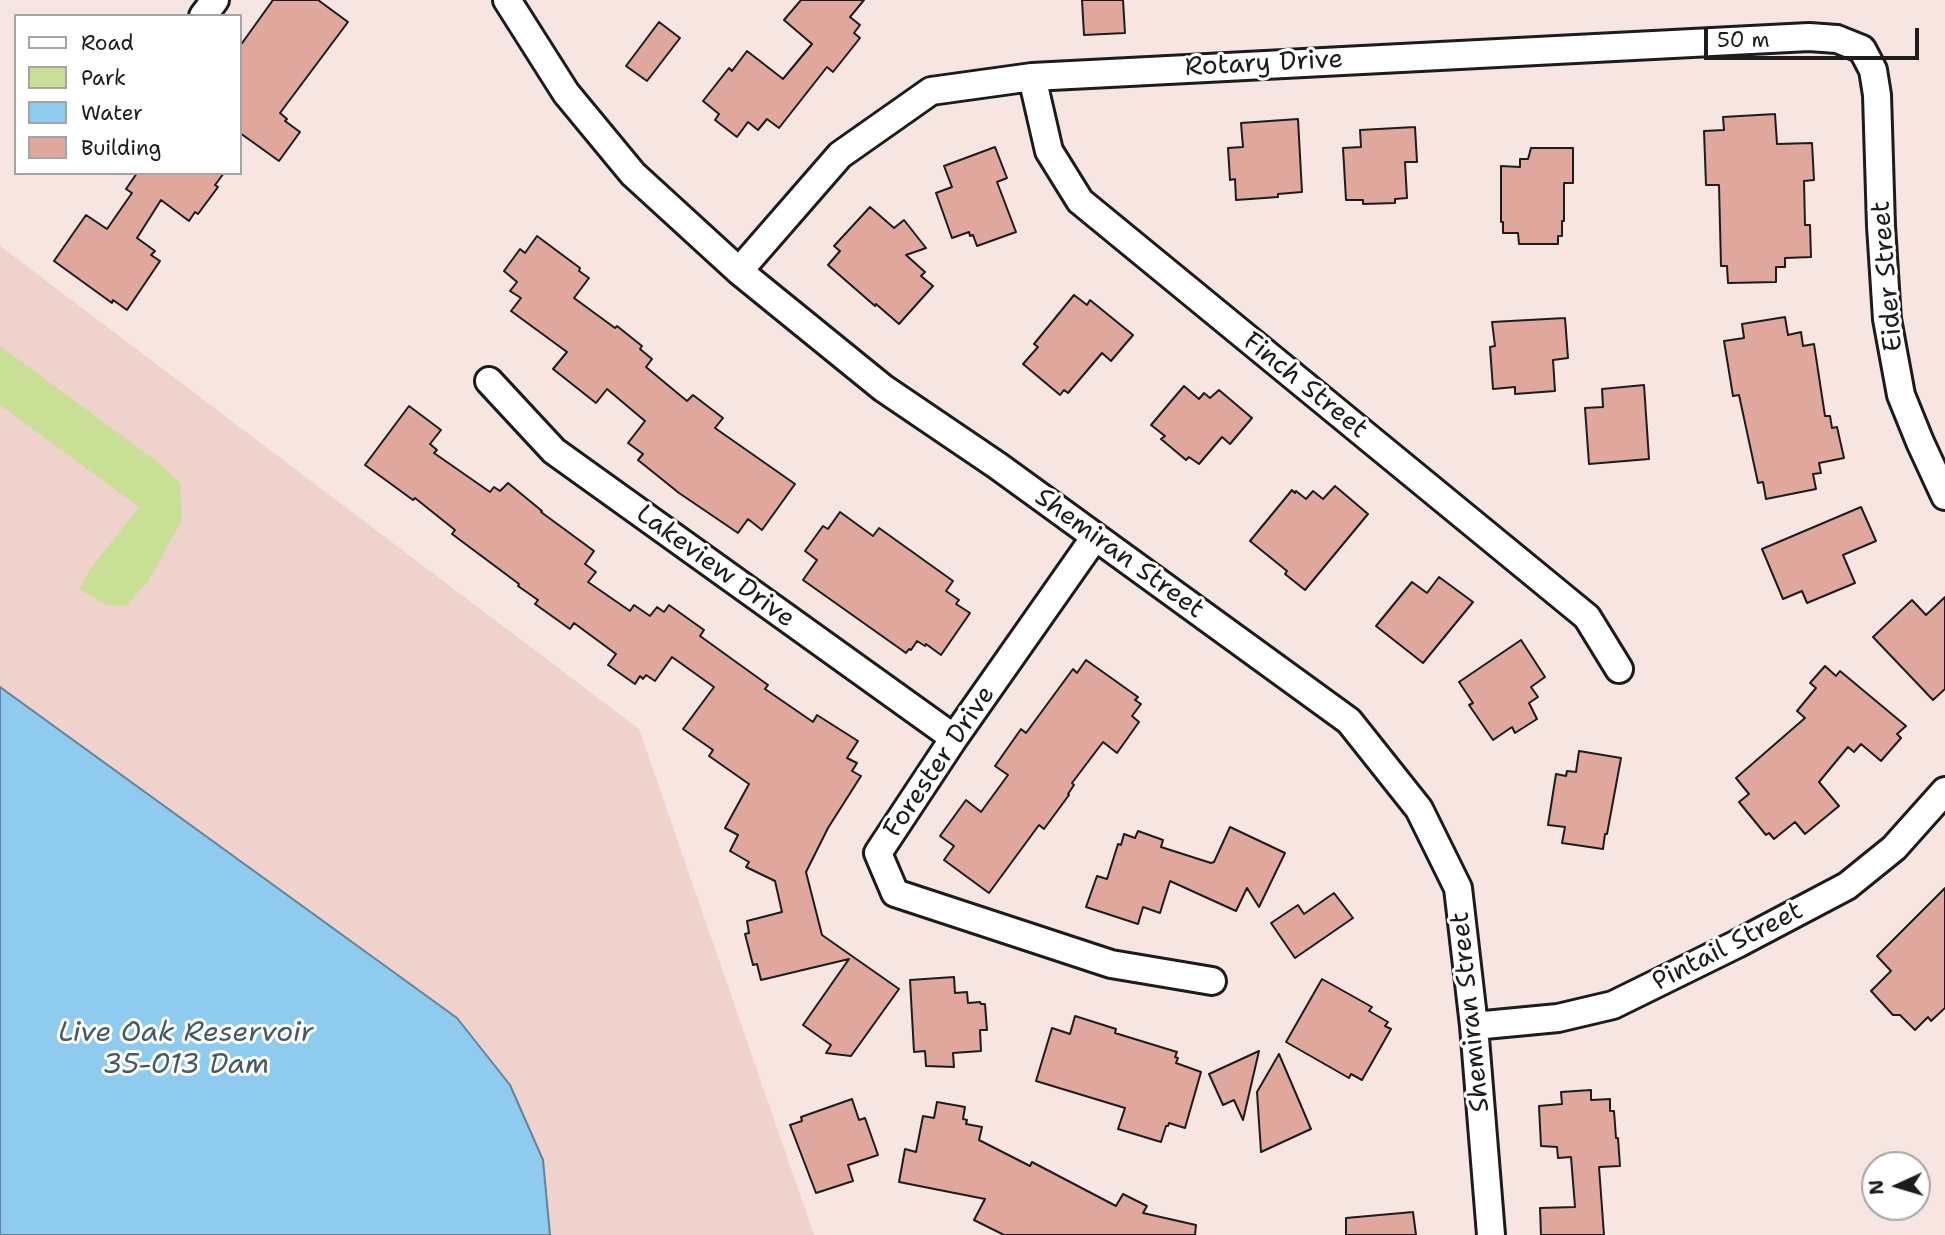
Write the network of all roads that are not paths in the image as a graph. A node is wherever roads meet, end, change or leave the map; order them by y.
1 (507, 0) edge
2 (1862, 49) joint
3 (1032, 77) junction
4 (739, 271) junction
5 (489, 381) dead end
6 (1945, 496) edge
7 (1094, 537) junction
8 (1619, 669) dead end
9 (954, 738) junction
10 (1945, 790) edge
11 (1212, 981) dead end
12 (1474, 1026) junction
13 (1491, 1235) edge

1 - 4 street, Shemiran Street
2 - 3 street, Rotary Drive
2 - 6 street, Eider Street
3 - 4 street, Rotary Drive
3 - 8 street, Finch Street
4 - 7 street, Shemiran Street
5 - 9 street, Lakeview Drive
7 - 9 street, Forester Drive
7 - 12 street, Shemiran Street
9 - 11 street, Forester Drive
10 - 12 street, Pintail Street
12 - 13 street, Shemiran Street

